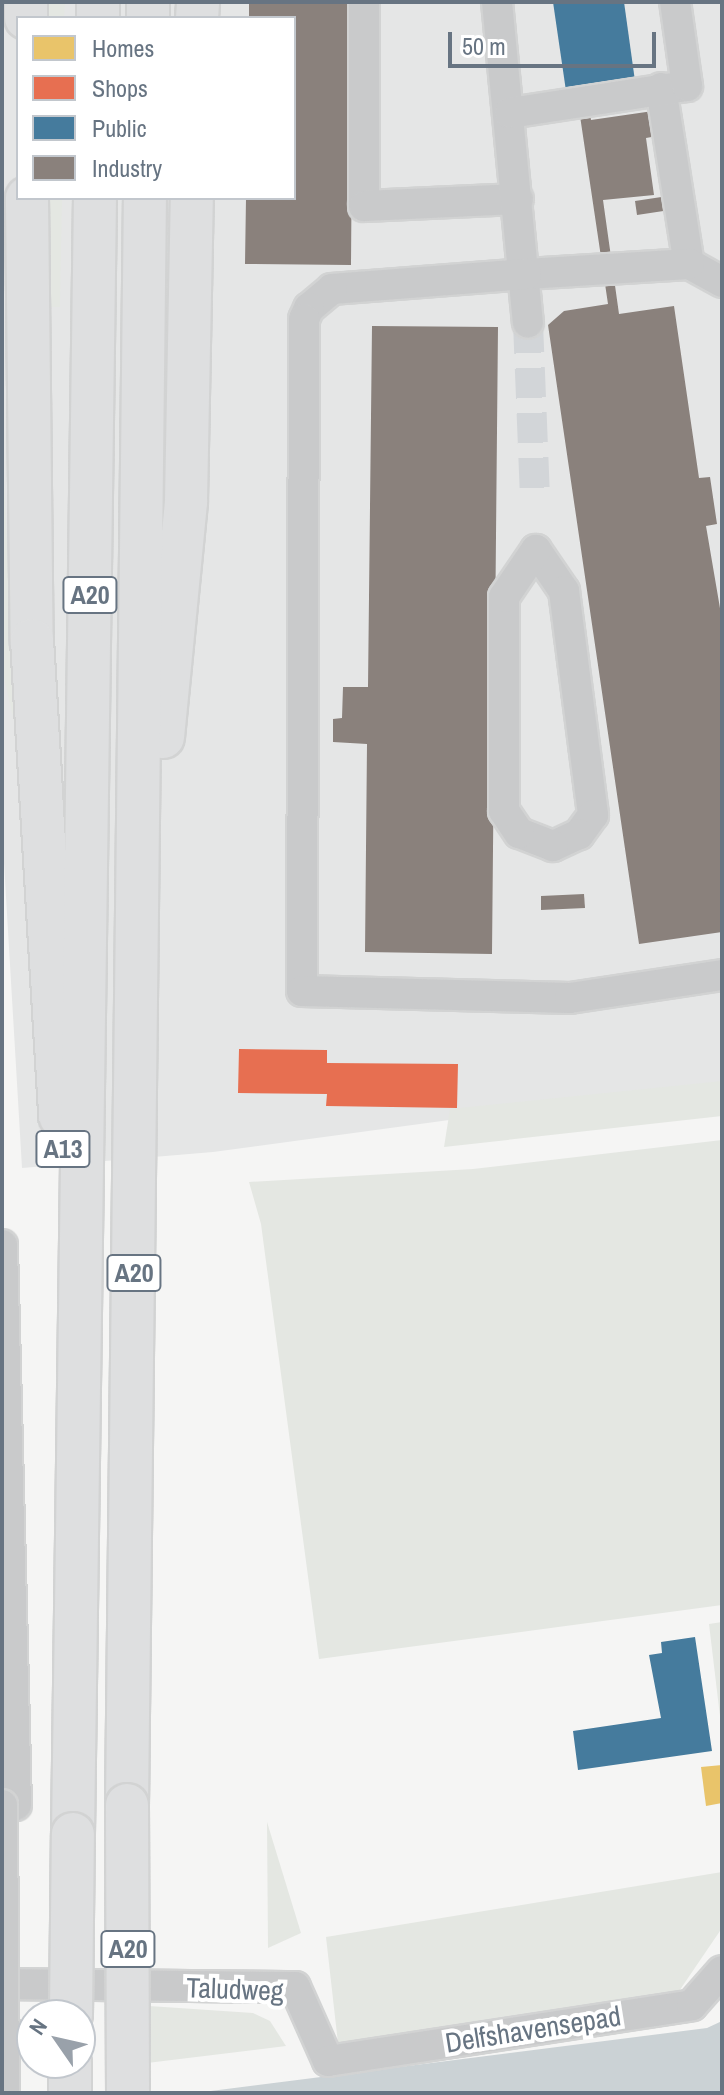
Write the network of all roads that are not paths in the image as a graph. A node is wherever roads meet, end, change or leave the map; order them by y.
1 (364, 2) edge
2 (497, 2) edge
3 (675, 2) edge
4 (661, 88) junction
5 (510, 113) junction
6 (518, 199) junction
7 (27, 200) edge
8 (95, 200) edge
9 (145, 200) edge
10 (192, 200) edge
11 (689, 264) junction
12 (526, 274) junction
13 (722, 282) edge
14 (528, 323) tunnel mouth
15 (536, 550) joint
16 (722, 975) edge
17 (138, 1000) junction
18 (2, 1245) edge
19 (78, 1308) junction
20 (7, 1797) edge
21 (722, 1971) edge
22 (2, 1984) edge
23 (71, 1999) edge
24 (328, 2061) joint
25 (4, 2093) edge
26 (18, 2093) edge
27 (128, 2093) edge

1 - 6 street
2 - 5 street
3 - 4 street
4 - 5 street
4 - 11 street
5 - 6 street
6 - 12 street
7 - 19 highway, A13
8 - 19 highway, A20
9 - 17 highway, A20
10 - 17 highway, A20
11 - 12 street
11 - 13 street
12 - 14 street
12 - 16 street
15 - 15 street
17 - 27 highway, A20, bridge
18 - 20 street
19 - 23 highway, A20, bridge
20 - 25 street, bridge
20 - 26 street
21 - 24 street, Delfshavensepad
22 - 24 street, Taludweg

